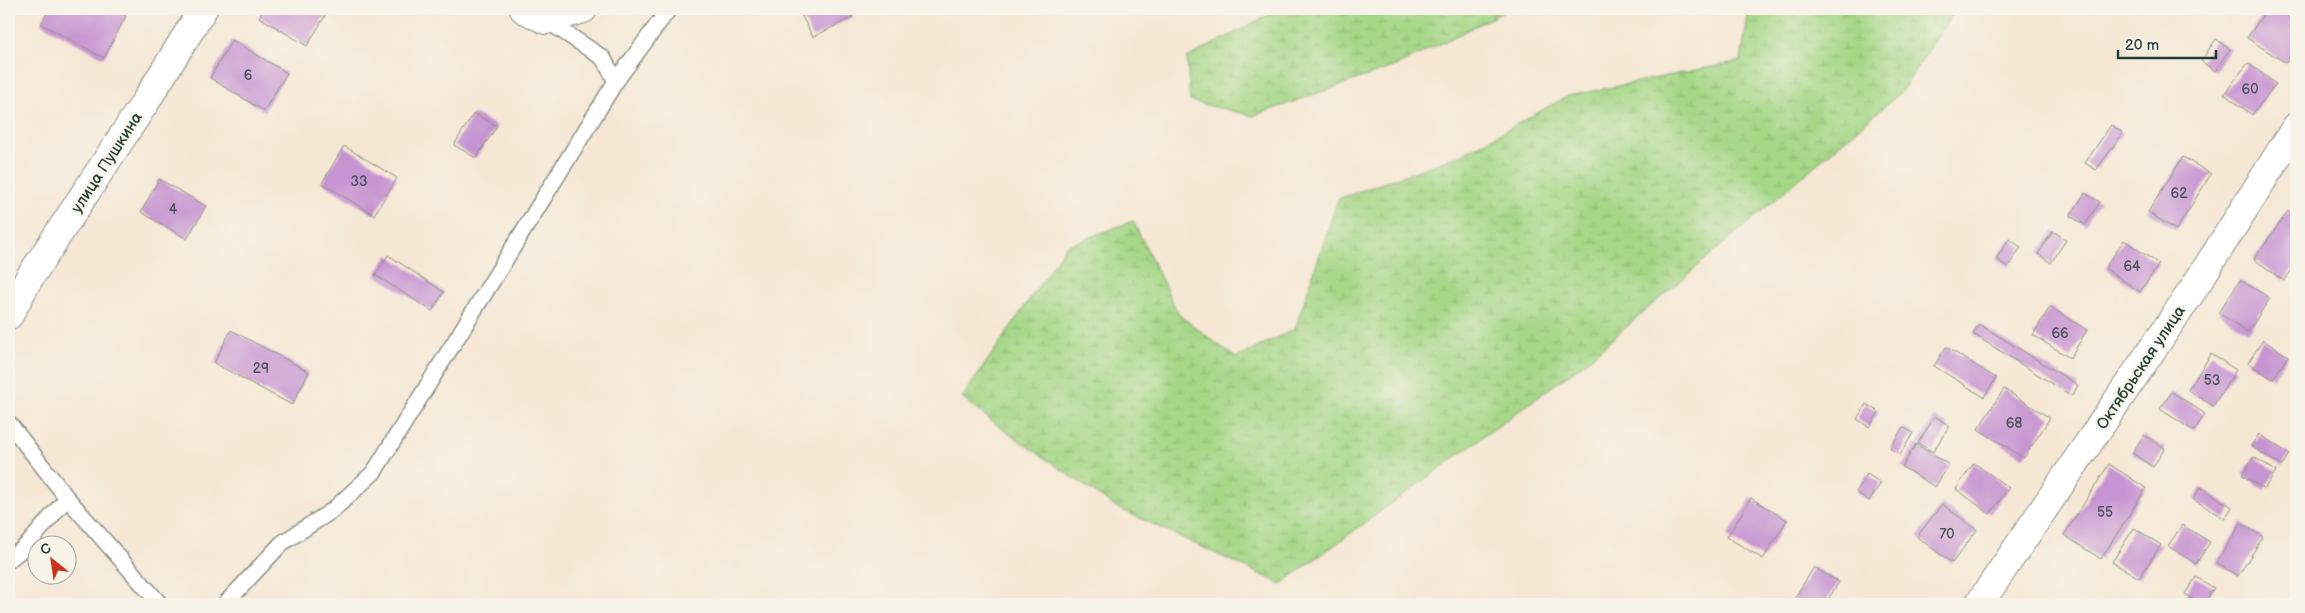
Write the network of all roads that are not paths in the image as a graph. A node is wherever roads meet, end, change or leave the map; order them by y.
1 (204, 9) edge
2 (583, 9) edge
3 (669, 9) edge
4 (535, 14) edge
5 (616, 81) junction
6 (2296, 127) edge
7 (9, 315) edge
8 (9, 423) edge
9 (66, 498) junction
10 (9, 560) edge
11 (160, 604) edge
12 (225, 604) edge
13 (1979, 604) edge

1 - 7 street, улица Пушкина
2 - 4 street
3 - 5 lane
4 - 5 lane
5 - 12 lane
6 - 13 street, Октябрьская улица
8 - 9 lane
9 - 10 lane
9 - 11 lane

